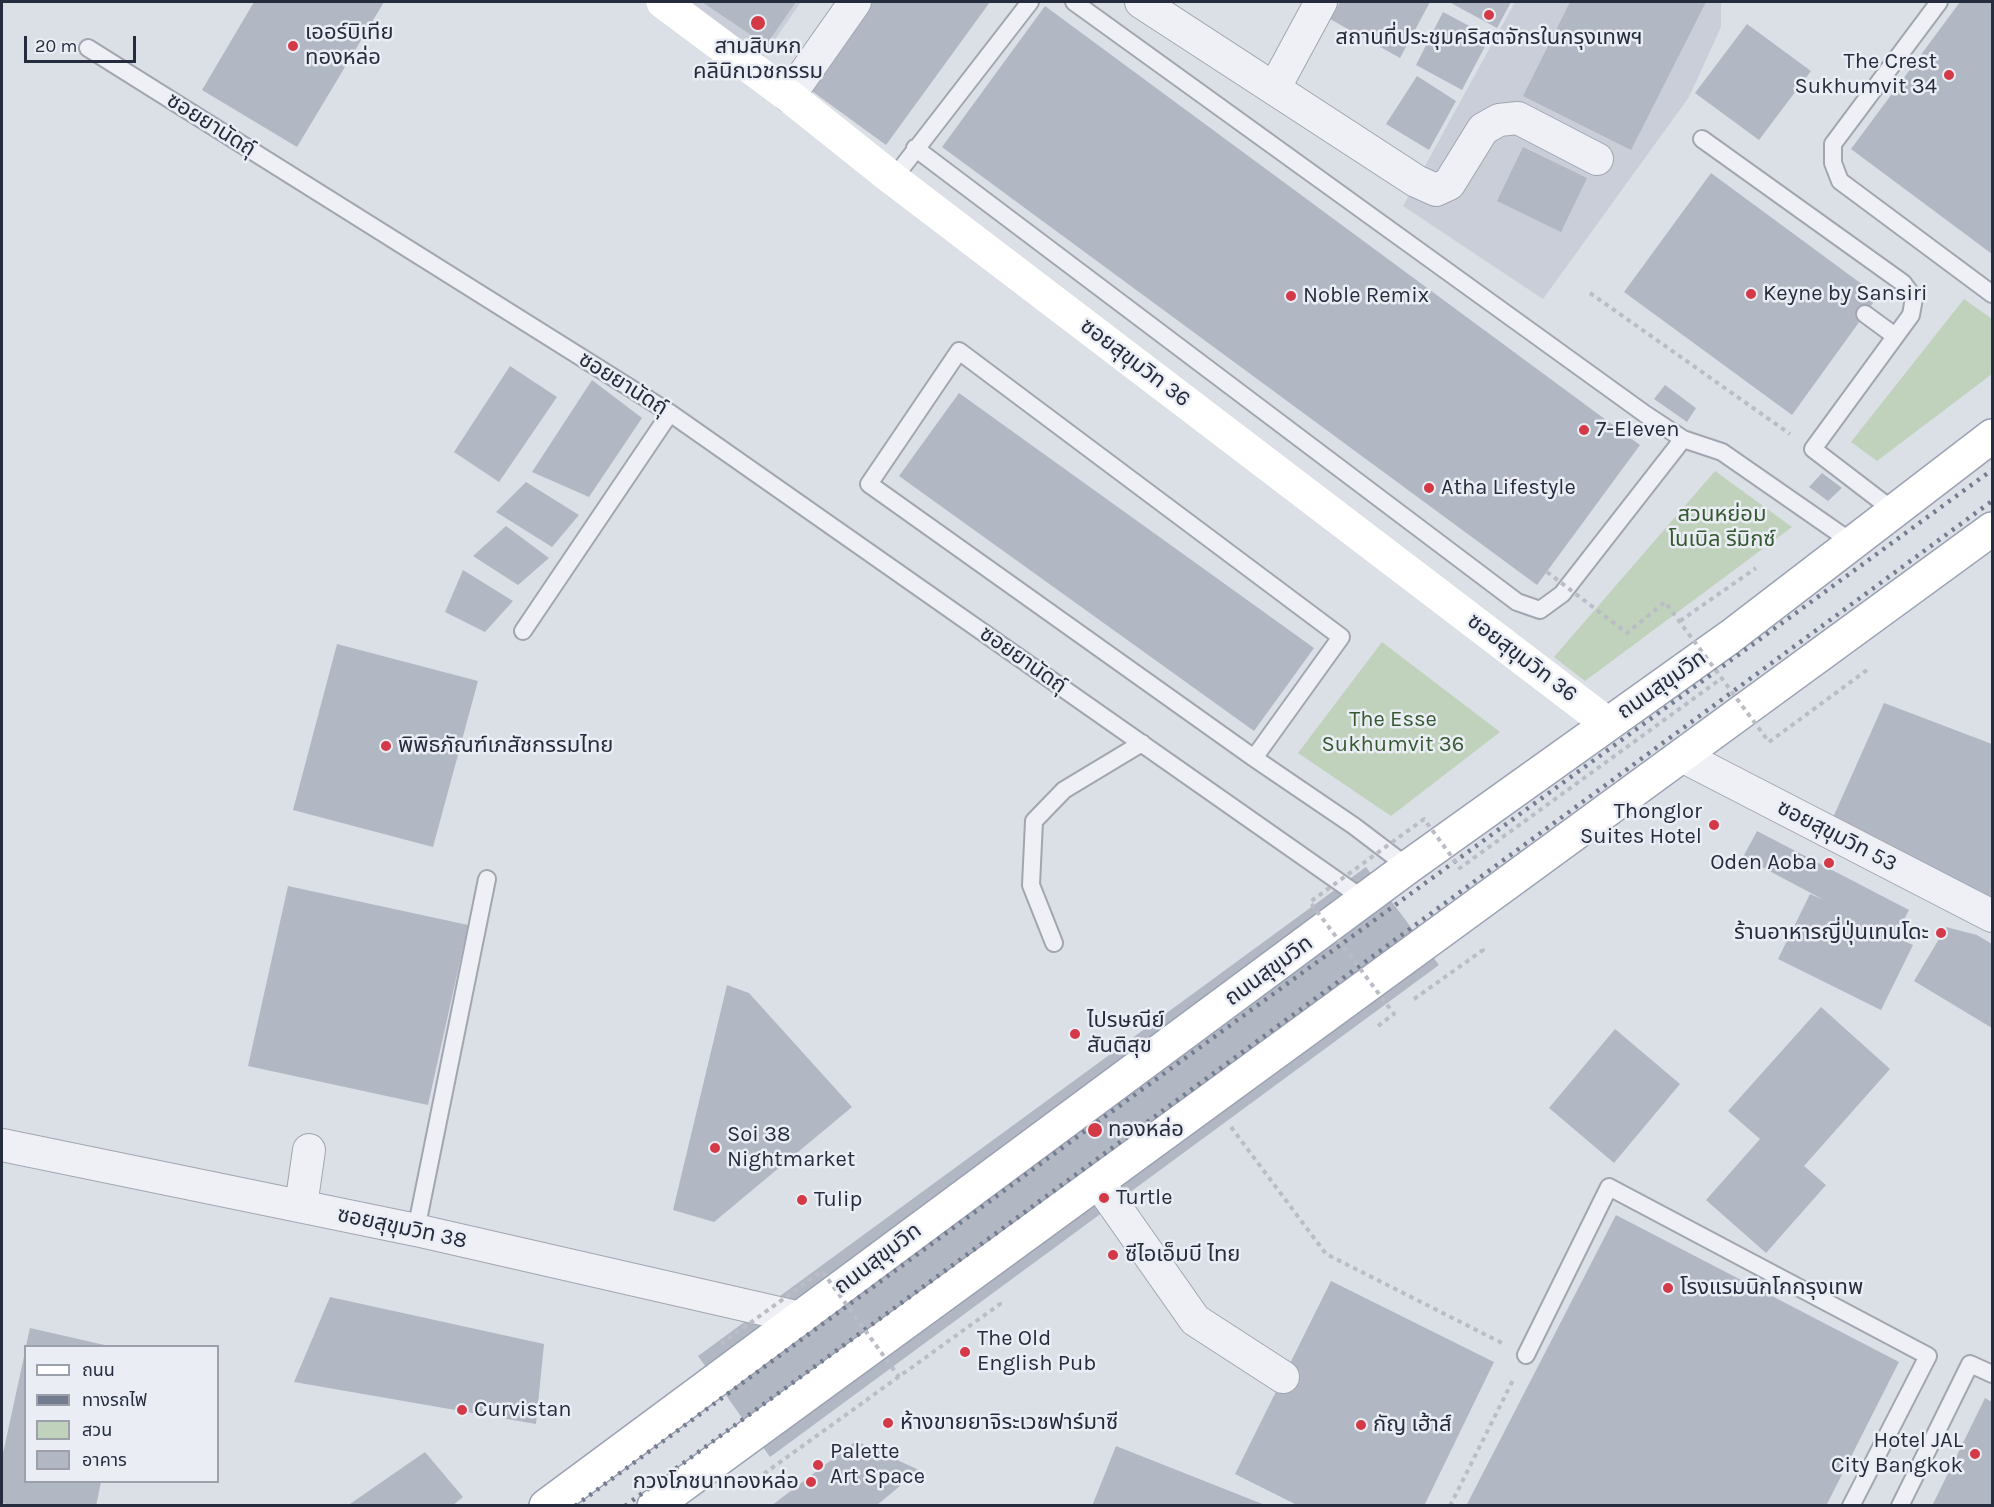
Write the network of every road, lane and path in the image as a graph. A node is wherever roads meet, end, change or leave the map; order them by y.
1 (663, 2) edge
2 (855, 2) edge
3 (1030, 2) edge
4 (1074, 2) edge
5 (1141, 2) edge
6 (1321, 2) edge
7 (1939, 2) edge
8 (88, 48) dead end
9 (1275, 87) junction
10 (789, 96) junction
11 (1702, 139) dead end
12 (915, 148) junction
13 (1597, 159) dead end
14 (893, 179) junction
15 (1590, 293) dead end
16 (1992, 294) edge
17 (1865, 315) dead end
18 (1895, 336) junction
19 (670, 413) junction
20 (1992, 436) edge
21 (1683, 439) junction
22 (1813, 449) junction
23 (1894, 511) junction
24 (1992, 529) edge
25 (1853, 543) junction
26 (1765, 562) dead end
27 (1548, 572) dead end
28 (1680, 621) junction
29 (523, 631) dead end
30 (1867, 670) dead end
31 (1722, 678) junction
32 (1608, 723) junction
33 (1142, 743) junction
34 (1682, 756) junction
35 (1254, 758) junction
36 (1408, 867) junction
37 (487, 879) dead end
38 (1365, 900) junction
39 (1992, 916) edge
40 (1054, 943) dead end
41 (1483, 950) dead end
42 (1412, 1001) dead end
43 (1403, 1007) dead end
44 (1394, 1014) junction
45 (1378, 1026) dead end
46 (1211, 1099) junction
47 (2, 1144) edge
48 (309, 1150) dead end
49 (1098, 1182) junction
50 (301, 1206) junction
51 (417, 1230) junction
52 (1000, 1304) dead end
53 (801, 1318) junction
54 (721, 1344) dead end
55 (1526, 1355) junction
56 (1992, 1374) edge
57 (899, 1377) junction
58 (1283, 1377) dead end
59 (752, 1483) dead end
60 (565, 1500) edge
61 (654, 1506) edge
62 (1450, 1506) edge
63 (1851, 1506) edge
64 (1900, 1506) edge

1 - 10 main road, ซอยสุขุมวิท 36
2 - 10 street
3 - 12 lane
4 - 21 lane
5 - 9 street
6 - 9 street
7 - 16 lane
8 - 19 lane, ซอยยานัดถุ์
9 - 13 street
10 - 14 main road, ซอยสุขุมวิท 36
11 - 18 lane
12 - 14 lane
12 - 21 lane
14 - 32 main road, ซอยสุขุมวิท 36
15 - 22 path
17 - 18 lane
18 - 22 lane
19 - 29 lane
19 - 33 lane, ซอยยานัดถุ์
20 - 23 main road, ถนนสุขุมวิท
21 - 25 lane
22 - 23 lane
23 - 25 main road, ถนนสุขุมวิท
24 - 34 main road
25 - 32 main road, ถนนสุขุมวิท
26 - 28 path
27 - 28 path, bridge
28 - 31 path, bridge
30 - 31 path, bridge
31 - 44 path, bridge
32 - 36 main road, ถนนสุขุมวิท
33 - 38 lane, ซอยยานัดถุ์
33 - 40 lane
34 - 39 street, ซอยสุขุมวิท 53
34 - 46 main road
35 - 35 lane
35 - 36 lane
36 - 38 main road, ถนนสุขุมวิท
37 - 51 lane
38 - 53 main road, ถนนสุขุมวิท
41 - 42 path
43 - 44 path
44 - 45 path, bridge
46 - 49 main road
46 - 55 path
47 - 50 street, ซอยสุขุมวิท 38
48 - 50 street
49 - 58 street
49 - 61 main road
50 - 51 street, ซอยสุขุมวิท 38
51 - 53 street, ซอยสุขุมวิท 38
52 - 57 path
53 - 60 main road, ถนนสุขุมวิท
54 - 57 path, bridge
55 - 62 path
55 - 63 lane
56 - 64 lane
57 - 59 path

